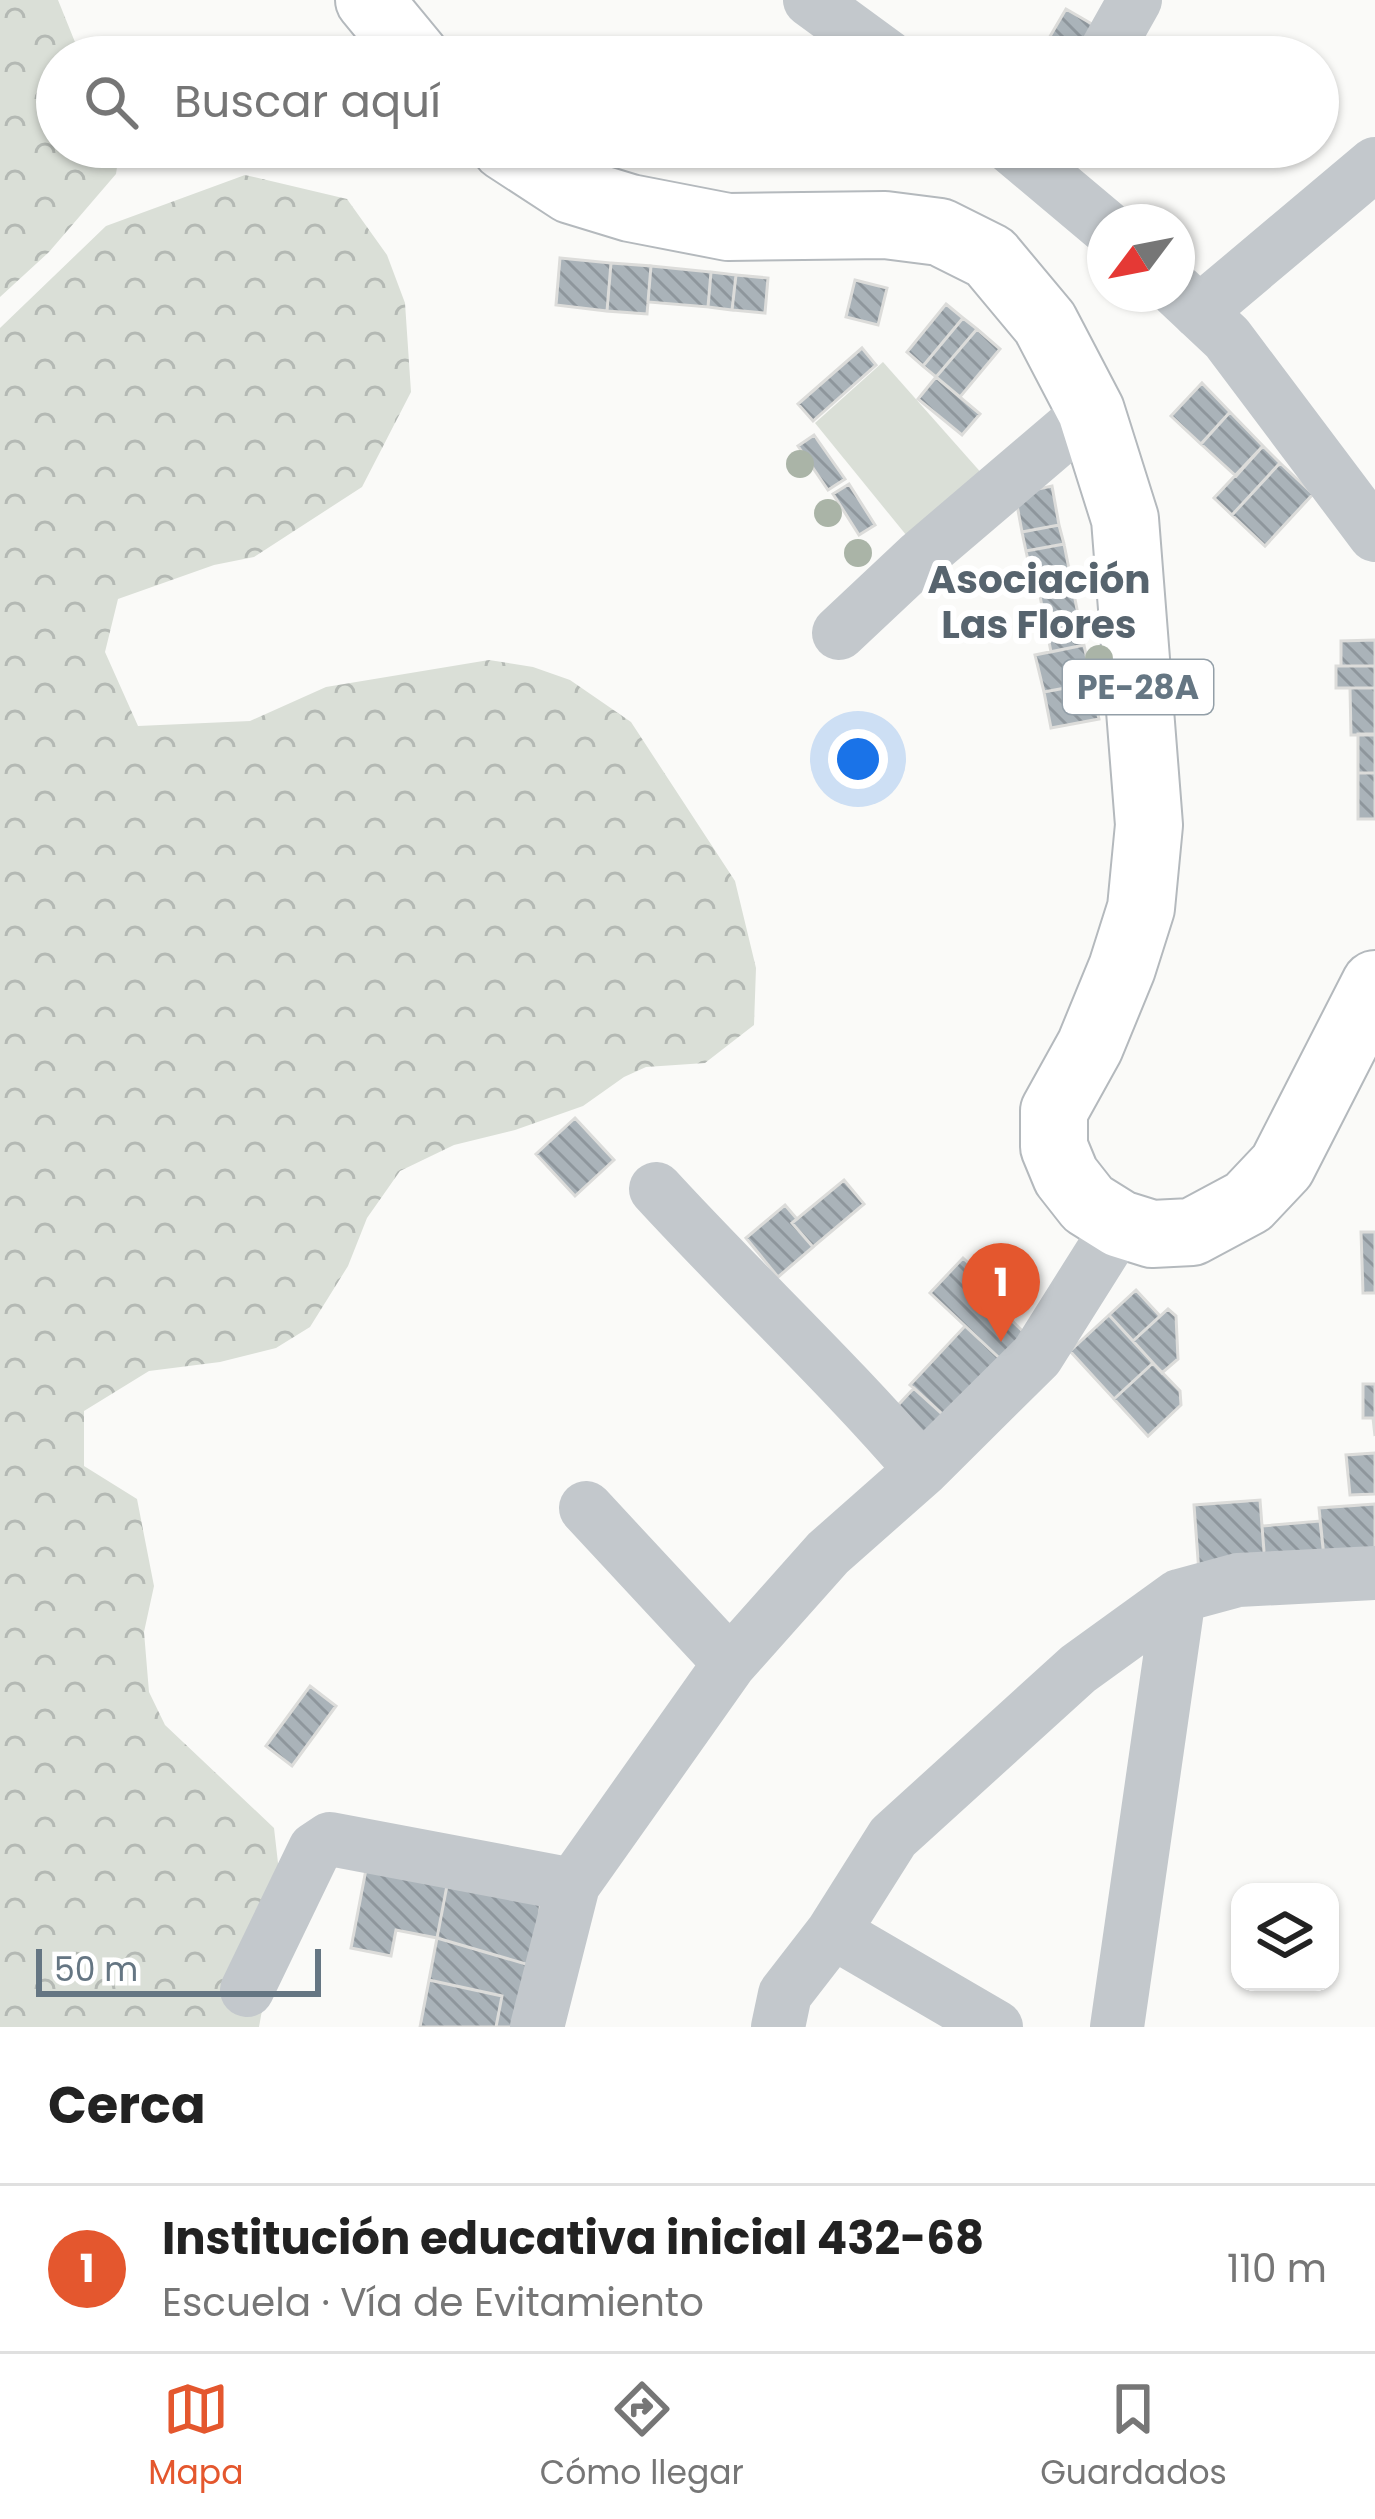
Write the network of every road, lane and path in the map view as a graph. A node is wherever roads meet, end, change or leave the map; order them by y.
1 (369, 0) edge
2 (810, 0) edge
3 (399, 36) edge
4 (859, 36) edge
5 (1375, 164) edge
6 (537, 168) edge
7 (1049, 168) edge
8 (1087, 207) edge
9 (1195, 297) edge
10 (1195, 308) edge
11 (1091, 411) junction
12 (1375, 535) edge
13 (838, 633) dead end
14 (1375, 983) edge
15 (656, 1189) dead end
16 (1120, 1224) junction
17 (922, 1470) junction
18 (586, 1508) dead end
19 (1375, 1573) edge
20 (1179, 1596) junction
21 (730, 1663) junction
22 (573, 1885) junction
23 (833, 1932) junction
24 (247, 1990) dead end
25 (537, 2027) edge
26 (778, 2027) edge
27 (996, 2027) edge
28 (1117, 2027) edge

1 - 3 highway
2 - 4 street
5 - 9 street
6 - 11 highway, PE-28A
7 - 8 street
10 - 12 street
11 - 13 street
11 - 16 highway, PE-28A
14 - 16 highway
15 - 17 street
16 - 17 street
17 - 21 street
18 - 21 street
19 - 20 street
20 - 23 street
20 - 28 street
21 - 22 street
22 - 24 street
22 - 25 street
23 - 26 street
23 - 27 street

